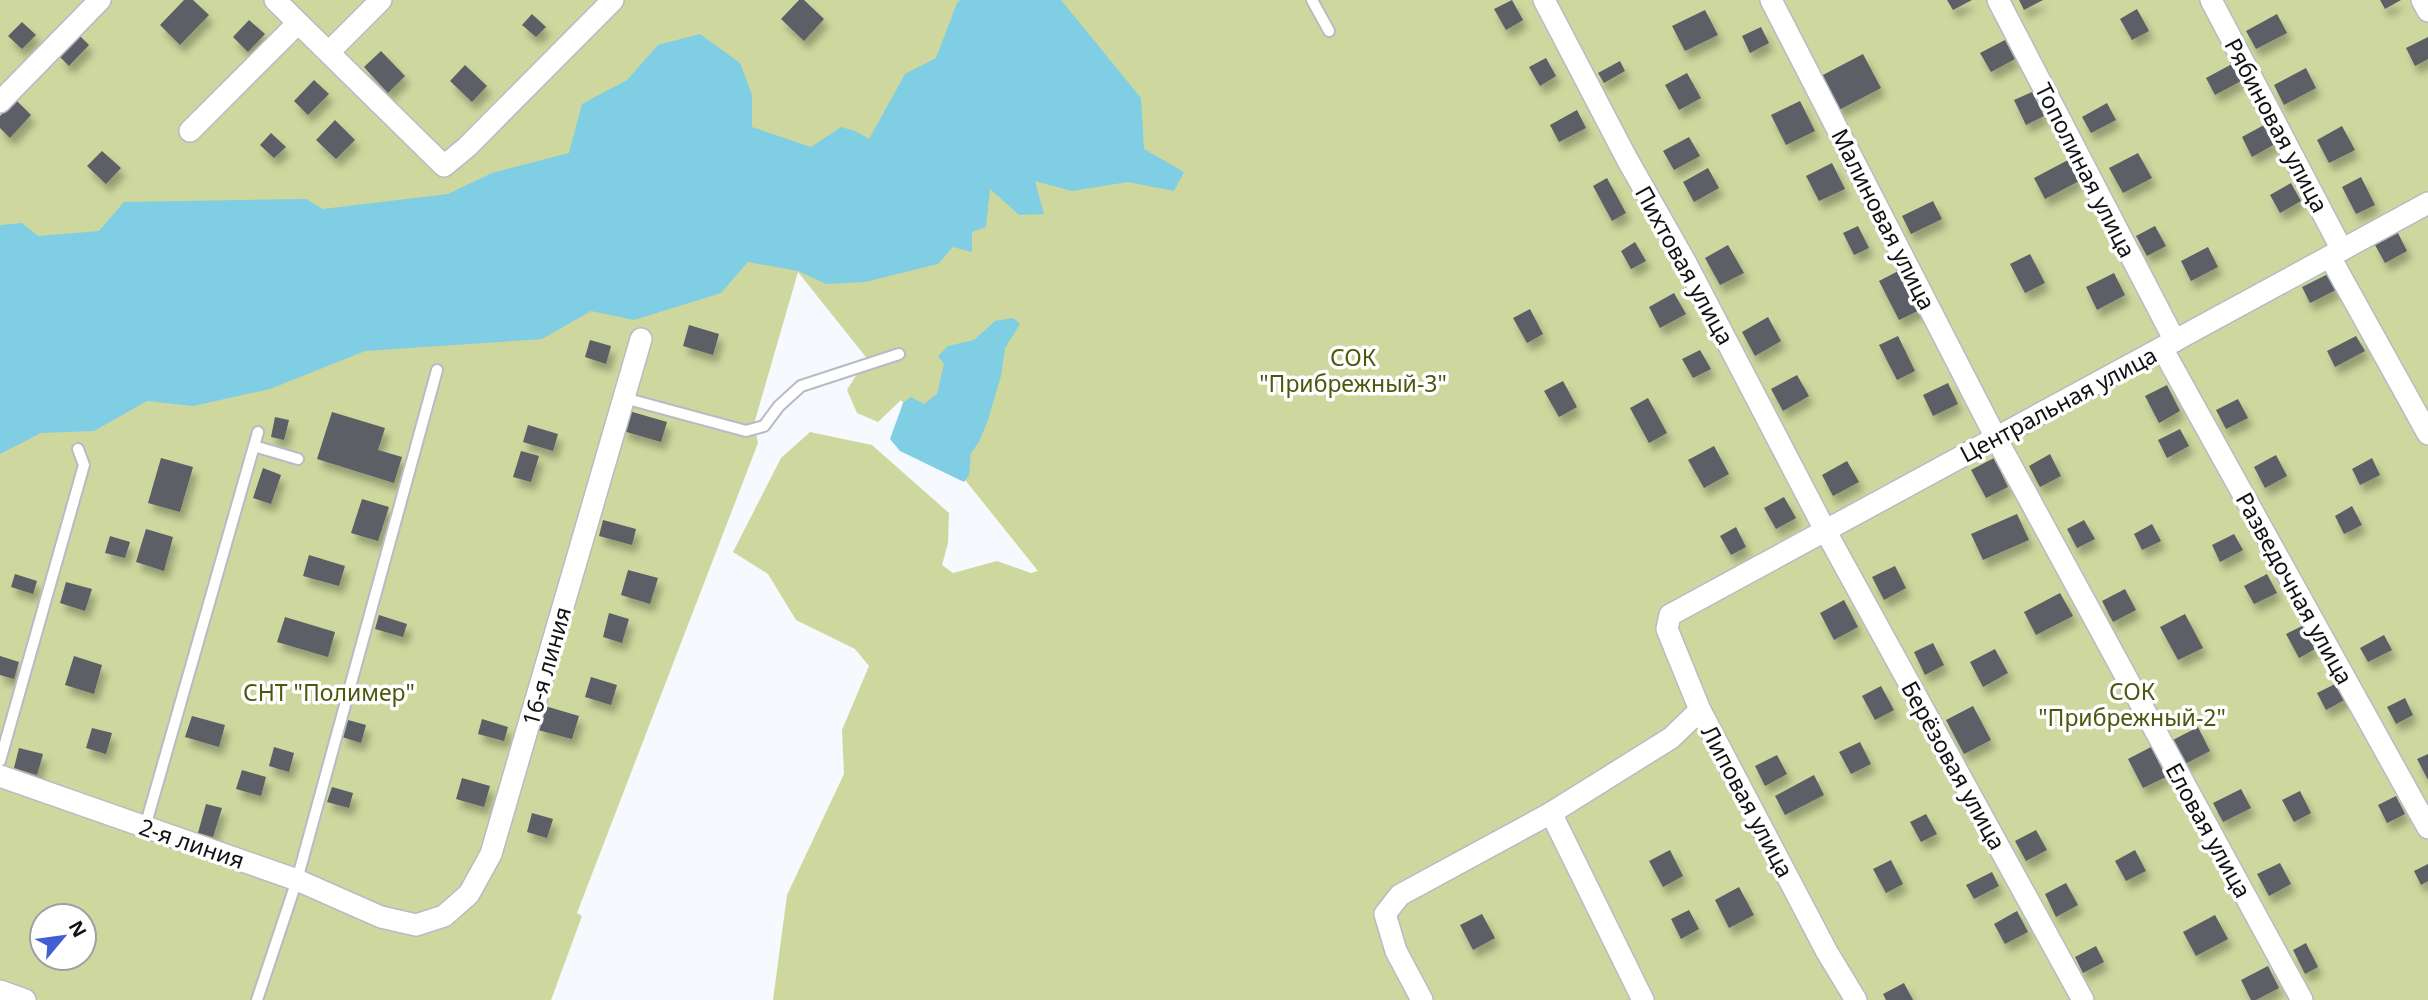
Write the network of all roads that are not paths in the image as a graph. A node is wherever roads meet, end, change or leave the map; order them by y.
1 (100, 0) edge
2 (275, 0) edge
3 (381, 0) edge
4 (613, 0) edge
5 (1312, 0) edge
6 (1544, 0) edge
7 (1771, 0) edge
8 (1998, 0) edge
9 (2211, 0) edge
10 (2422, 0) edge
11 (2428, 11) edge
12 (299, 23) junction
13 (1329, 31) dead end
14 (329, 52) junction
15 (0, 102) edge
16 (190, 131) dead end
17 (2428, 204) edge
18 (2336, 253) junction
19 (642, 339) dead end
20 (2169, 344) junction
21 (899, 354) dead end
22 (437, 370) dead end
23 (624, 398) junction
24 (258, 432) dead end
25 (2428, 433) edge
26 (1996, 438) junction
27 (254, 446) junction
28 (78, 449) dead end
29 (298, 459) dead end
30 (1825, 530) junction
31 (1687, 604) joint
32 (1700, 710) junction
33 (0, 761) edge
34 (0, 776) edge
35 (1551, 813) junction
36 (145, 827) junction
37 (2428, 828) edge
38 (297, 880) junction
39 (381, 917) joint
40 (0, 991) edge
41 (25, 1000) edge
42 (257, 1000) edge
43 (1422, 1000) edge
44 (1643, 1000) edge
45 (1856, 1000) edge
46 (2083, 1000) edge
47 (2302, 1000) edge

1 - 15 street
2 - 12 street
3 - 14 street
4 - 14 street
5 - 13 lane
6 - 30 street, Пихтовая улица
7 - 26 street, Малиновая улица
8 - 20 street, Тополиная улица
9 - 18 street, Рябиновая улица
10 - 11 street
12 - 14 street
12 - 16 street
17 - 18 street, Центральная улица
18 - 20 street, Центральная улица
18 - 25 street, Рябиновая улица
19 - 23 street, 16-я линия
20 - 26 street, Центральная улица
20 - 37 street, Разведочная улица
21 - 23 lane
22 - 38 lane
23 - 39 street, 16-я линия
24 - 27 lane
26 - 30 street, Центральная улица
26 - 47 street, Еловая улица
27 - 29 lane
27 - 36 lane
28 - 33 lane
30 - 31 street, Центральная улица
30 - 46 street, Берёзовая улица
31 - 32 street, Липовая улица
32 - 35 street
32 - 45 street, Липовая улица
34 - 36 street, 2-я линия
35 - 43 street
35 - 44 street
36 - 38 street, 2-я линия
38 - 39 street, 2-я линия
38 - 42 lane
40 - 41 street

